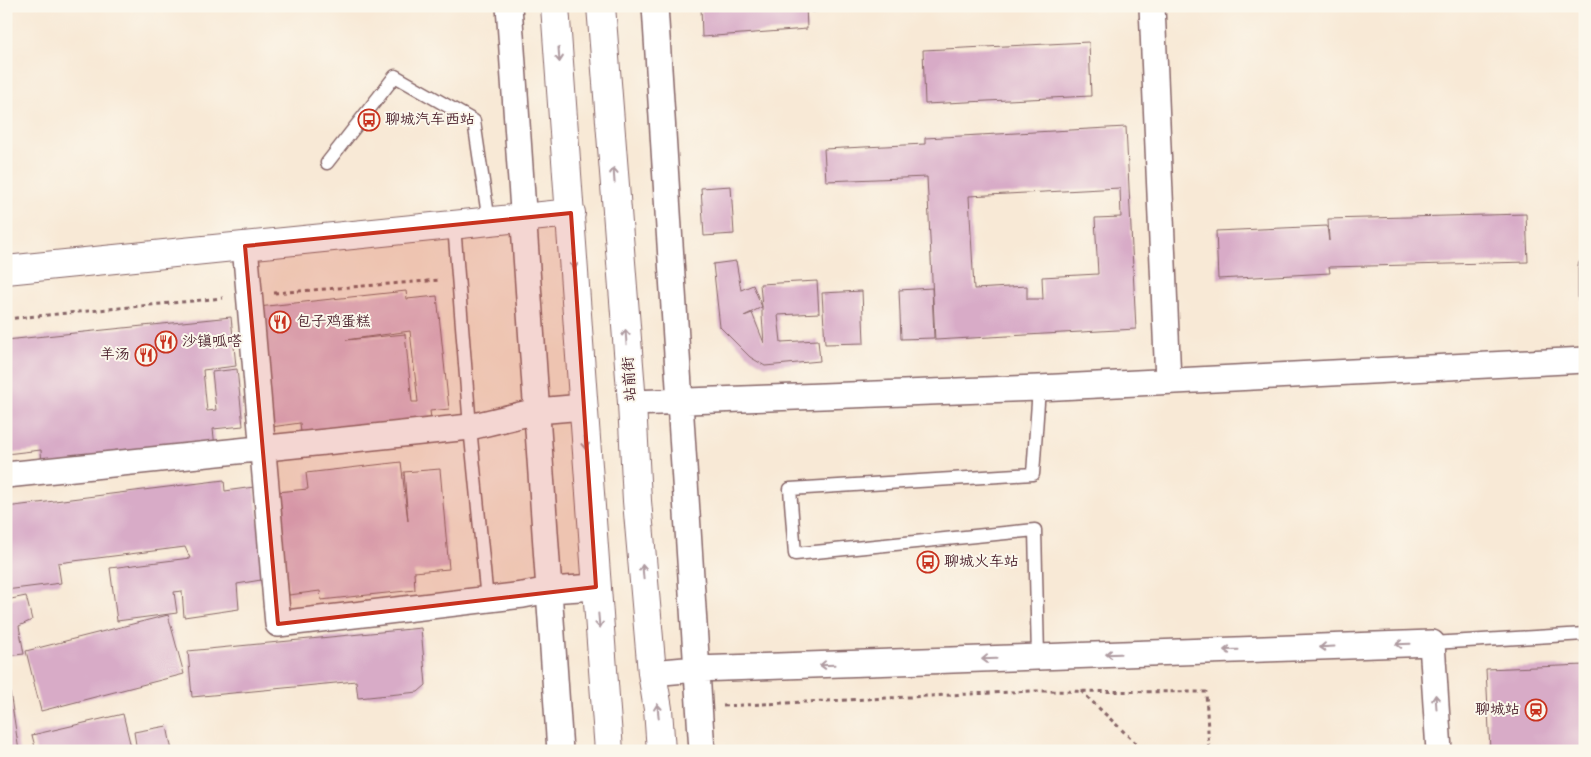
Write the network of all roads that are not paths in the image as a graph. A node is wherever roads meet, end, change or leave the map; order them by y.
1 (509, 6) edge
2 (555, 6) edge
3 (601, 6) edge
4 (655, 6) edge
5 (1152, 6) edge
6 (326, 163) dead end
7 (571, 214) junction
8 (524, 219) junction
9 (489, 222) junction
10 (454, 225) junction
11 (245, 246) junction
12 (1585, 266) edge
13 (6, 270) edge
14 (1585, 299) edge
15 (1585, 360) edge
16 (1168, 381) junction
17 (1039, 388) junction
18 (680, 402) junction
19 (632, 403) junction
20 (583, 407) junction
21 (537, 411) junction
22 (470, 427) junction
23 (263, 449) junction
24 (6, 476) edge
25 (596, 587) junction
26 (549, 590) junction
27 (487, 600) junction
28 (1585, 634) edge
29 (1432, 643) junction
30 (1038, 657) junction
31 (696, 669) junction
32 (652, 672) junction
33 (560, 751) edge
34 (609, 751) edge
35 (661, 751) edge
36 (702, 751) edge
37 (1439, 751) edge

1 - 8 street
2 -> 7 main road
19 -> 3 main road, 站前街
4 - 18 street
5 - 16 street
6 - 9 lane
7 - 8 main road
7 -> 20 main road
8 - 9 main road
8 - 21 street
9 - 10 main road
10 - 11 main road
10 - 22 lane
11 - 13 main road
11 - 23 street
12 - 14 lane
15 - 16 street
16 - 17 street
17 - 18 street
17 - 30 lane
18 - 19 street
18 - 31 street
32 -> 19 main road, 站前街
20 - 21 street
20 -> 25 main road
21 - 22 street
21 - 26 street
22 - 23 street
22 - 27 lane
23 - 24 street
23 - 27 street
25 - 26 street
25 -> 34 main road
26 - 27 street
26 - 33 street
28 - 29 lane
29 -> 30 street
37 -> 29 street
30 -> 31 street
31 - 32 street
31 - 36 street
35 -> 32 main road, 站前街

